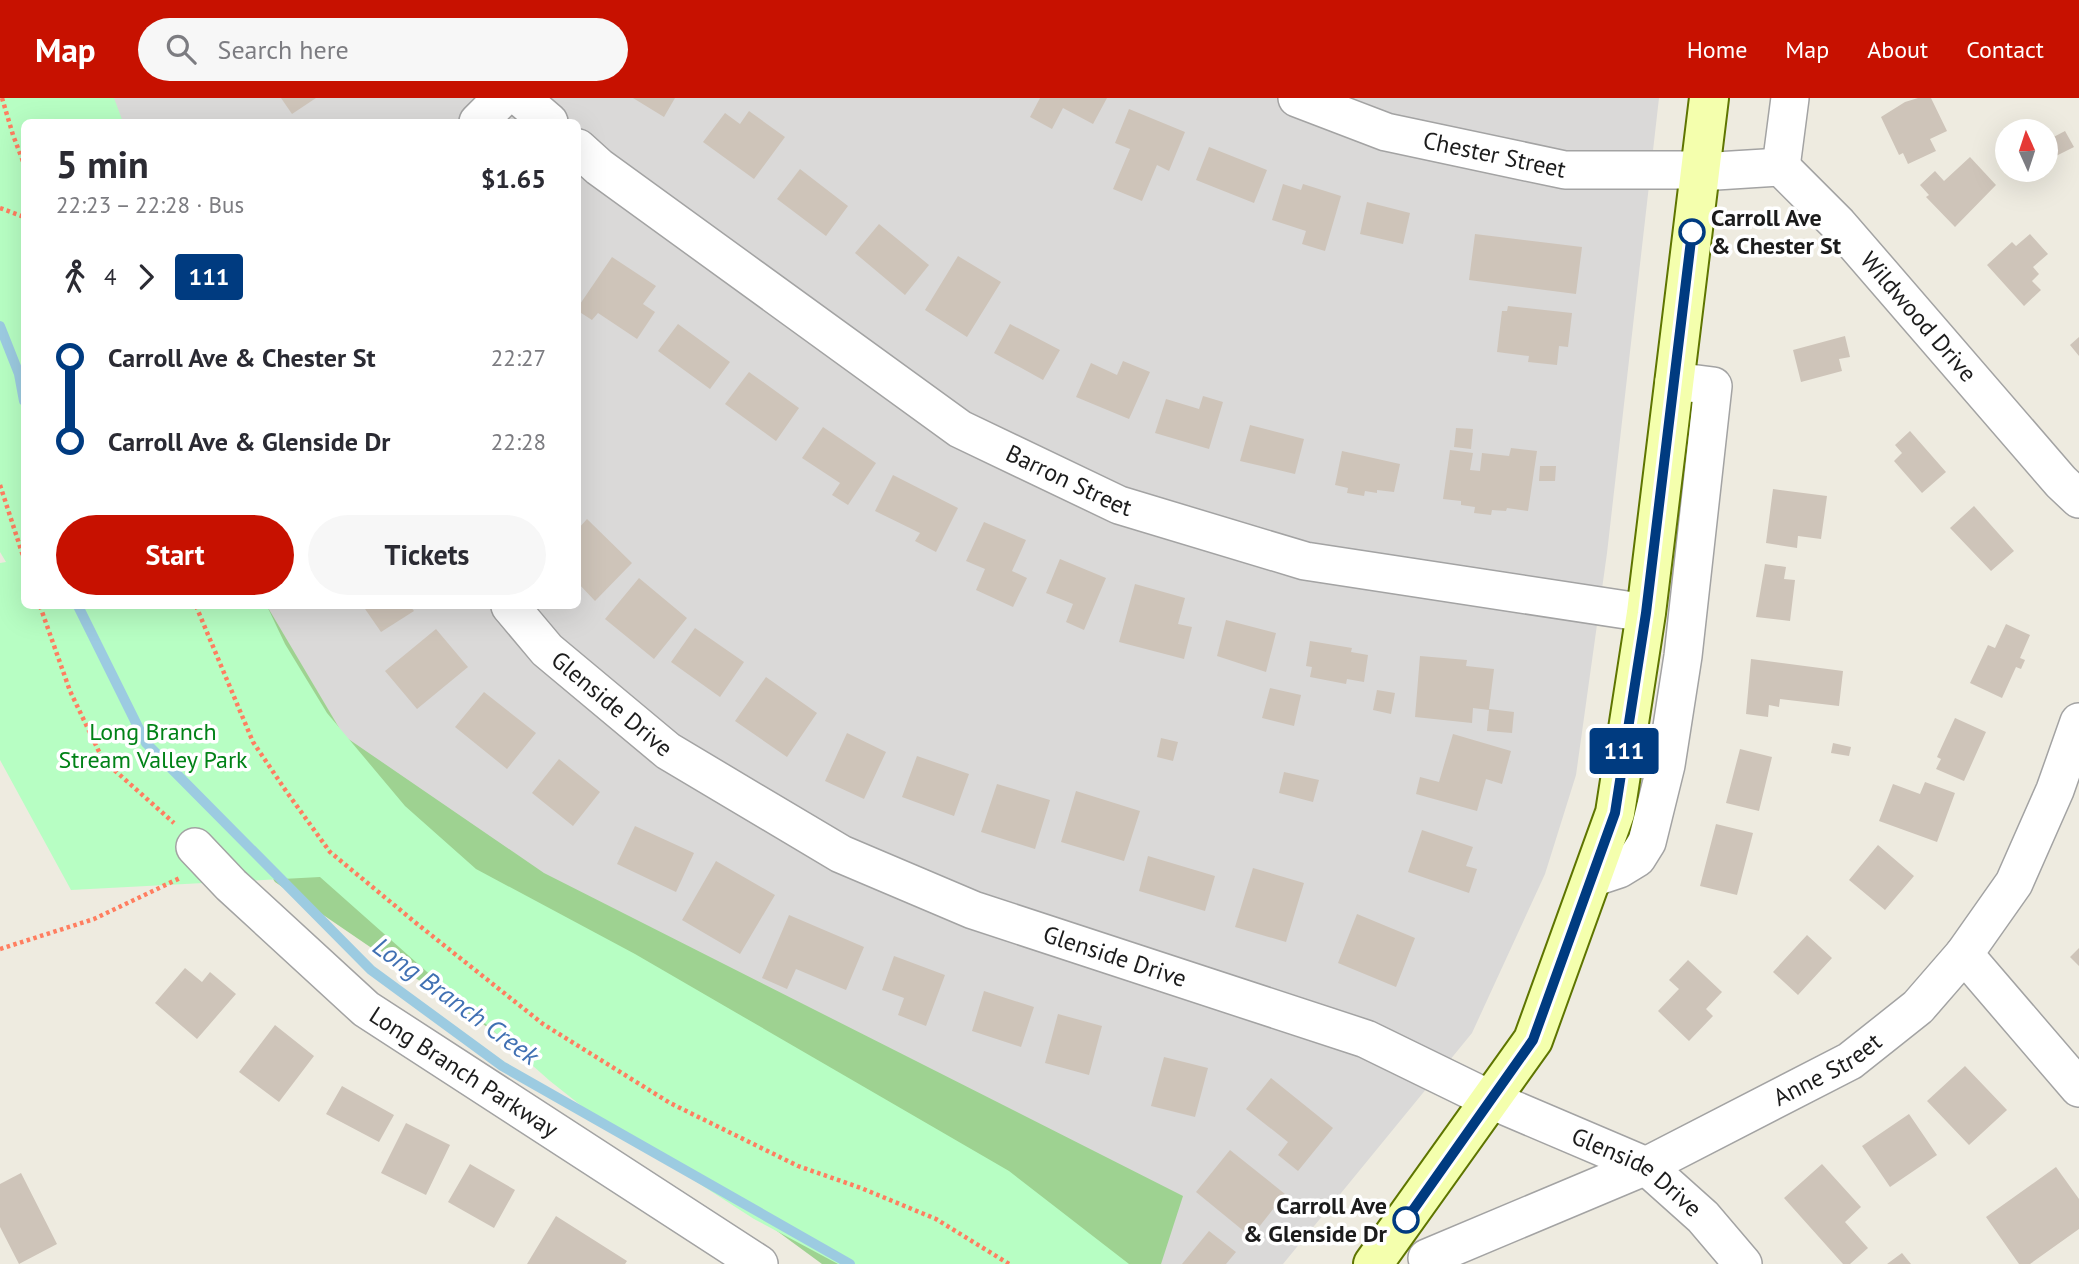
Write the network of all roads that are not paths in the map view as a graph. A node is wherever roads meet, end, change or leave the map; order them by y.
1 (502, 98) edge
2 (521, 98) edge
3 (1297, 98) edge
4 (1709, 98) edge
5 (1790, 98) edge
6 (481, 119) edge
7 (546, 119) edge
8 (581, 151) edge
9 (1781, 167) junction
10 (1700, 172) junction
11 (1674, 381) junction
12 (2079, 499) edge
13 (513, 609) edge
14 (1646, 613) junction
15 (2079, 722) edge
16 (195, 847) road end
17 (1591, 878) junction
18 (1964, 954) junction
19 (2079, 1088) edge
20 (1491, 1100) junction
21 (1646, 1166) junction
22 (737, 1258) edge
23 (1427, 1258) dead end
24 (1373, 1264) edge
25 (1743, 1264) edge

1 - 6 street
2 - 7 street
3 - 10 street, Chester Street
4 - 10 main road
5 - 9 street
8 - 14 street, Barron Street
9 - 10 street
9 - 12 street, Wildwood Drive
10 - 11 main road
11 - 14 main road
11 - 17 street
13 - 20 street, Glenside Drive
14 - 17 main road
15 - 18 street, Anne Street
16 - 22 street, Long Branch Parkway
17 - 20 main road
18 - 19 street
18 - 21 street, Anne Street
20 - 21 street, Glenside Drive
20 - 24 main road
21 - 23 street, Anne Street
21 - 25 street, Glenside Drive

